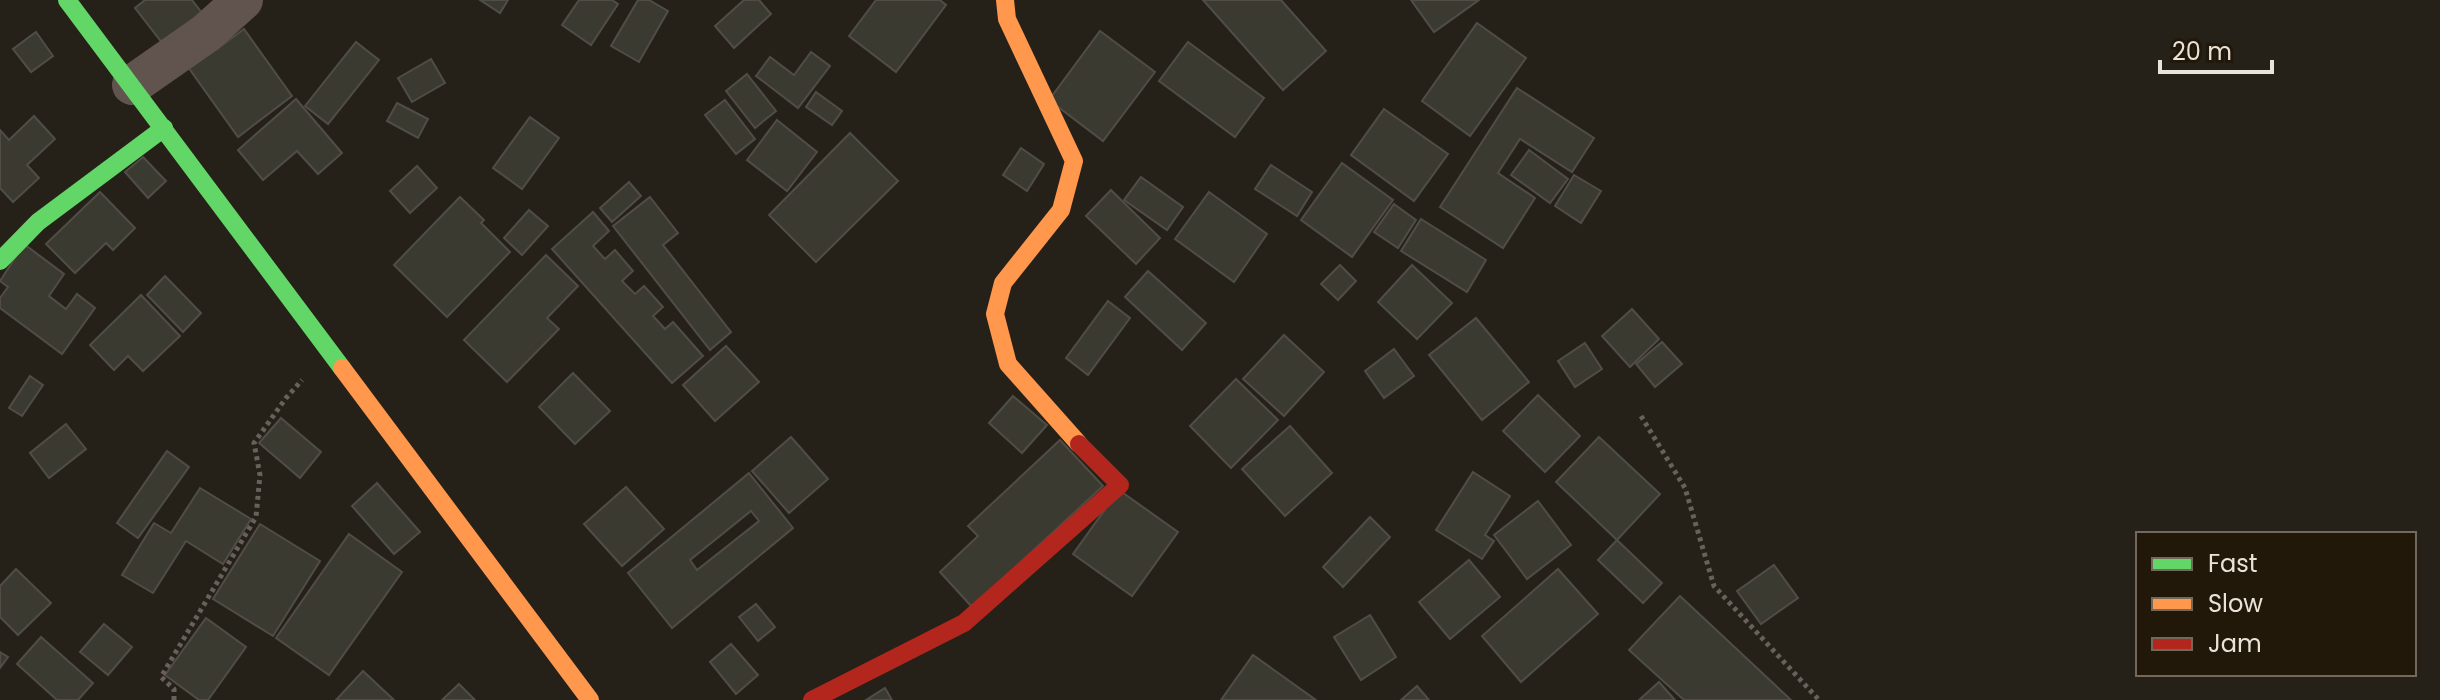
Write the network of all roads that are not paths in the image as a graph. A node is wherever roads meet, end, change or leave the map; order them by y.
1 (67, 0) edge
2 (243, 0) edge
3 (1005, 0) edge
4 (132, 85) junction
5 (164, 128) junction
6 (0, 261) edge
7 (590, 700) edge
8 (812, 700) edge

1 - 4 street
2 - 4 street
3 - 8 street
4 - 5 street
5 - 6 street
5 - 7 street

